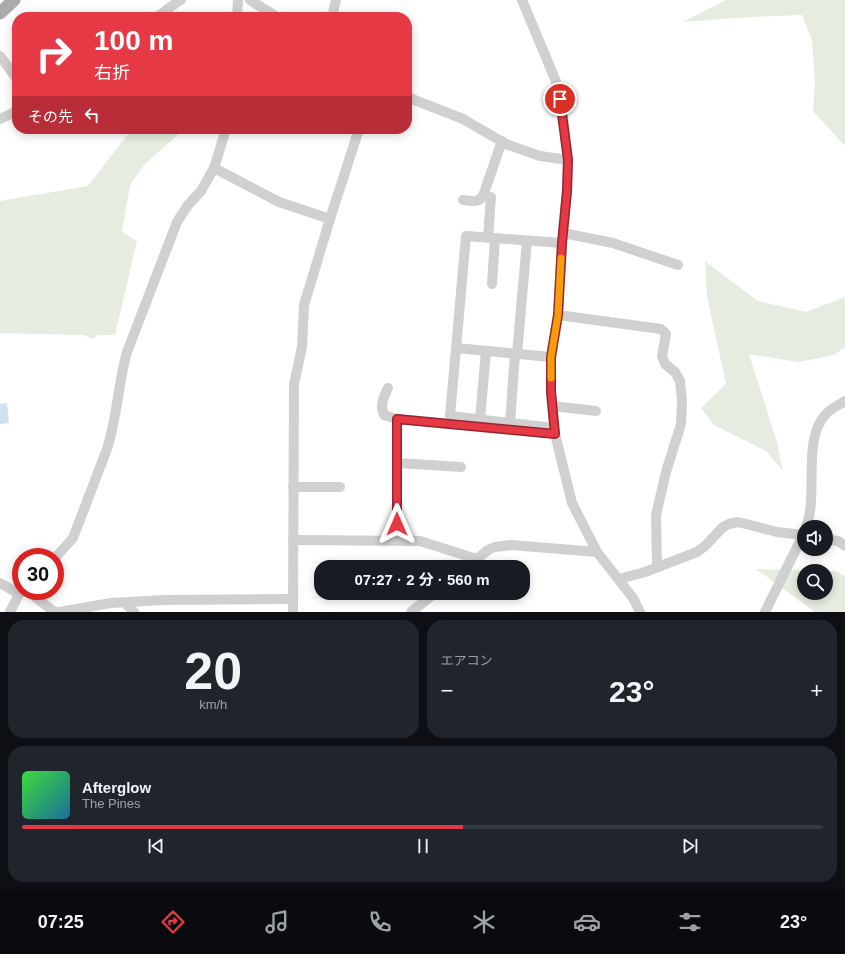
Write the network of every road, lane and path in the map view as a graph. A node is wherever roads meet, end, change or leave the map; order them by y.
1 (14, 0) edge
2 (182, 0) edge
3 (238, 0) edge
4 (250, 0) edge
5 (336, 0) edge
6 (522, 0) edge
7 (164, 12) edge
8 (237, 12) edge
9 (269, 12) edge
10 (333, 12) edge
11 (0, 13) edge
12 (0, 56) edge
13 (12, 72) edge
14 (412, 99) edge
15 (12, 113) edge
16 (0, 119) edge
17 (224, 134) edge
18 (357, 134) edge
19 (502, 141) junction
20 (568, 160) junction
21 (214, 168) junction
22 (491, 197) dead end
23 (463, 200) dead end
24 (330, 219) junction
25 (492, 238) junction
26 (563, 238) junction
27 (527, 241) junction
28 (678, 265) dead end
29 (492, 284) dead end
30 (558, 315) junction
31 (456, 348) junction
32 (486, 351) junction
33 (516, 354) junction
34 (551, 357) junction
35 (388, 388) dead end
36 (845, 402) edge
37 (552, 406) junction
38 (596, 411) dead end
39 (397, 419) junction
40 (480, 419) junction
41 (510, 422) junction
42 (555, 431) junction
43 (397, 463) junction
44 (461, 467) dead end
45 (293, 486) junction
46 (340, 487) dead end
47 (808, 520) edge
48 (797, 532) edge
49 (293, 540) junction
50 (397, 540) junction
51 (833, 541) edge
52 (797, 546) edge
53 (845, 546) edge
54 (64, 548) edge
55 (597, 552) junction
56 (477, 559) joint
57 (657, 567) junction
58 (619, 579) junction
59 (0, 583) edge
60 (12, 588) edge
61 (293, 599) junction
62 (18, 600) edge
63 (36, 600) edge
64 (422, 600) edge
65 (126, 603) junction
66 (10, 612) edge
67 (58, 612) edge
68 (134, 612) edge
69 (293, 612) edge
70 (411, 612) edge
71 (640, 612) edge
72 (765, 612) edge

1 - 11 main road
2 - 7 street
3 - 8 street
4 - 9 street
5 - 10 street
6 - 20 street
12 - 13 street
14 - 19 street
15 - 16 street
17 - 21 street
18 - 24 street
19 - 20 street
19 - 23 street
20 - 26 street
21 - 24 street
21 - 54 street
22 - 25 street
24 - 45 street
25 - 27 street
25 - 29 street
25 - 31 street
26 - 27 street
26 - 28 street
26 - 30 street
27 - 33 street
30 - 34 street
30 - 57 street
31 - 32 street
31 - 40 street
32 - 33 street
32 - 40 street
33 - 34 street
33 - 41 street
34 - 37 street
35 - 39 street
36 - 47 street
37 - 38 street
37 - 42 street
39 - 42 street
39 - 43 street
40 - 41 street
41 - 42 street
42 - 55 street
43 - 44 street
43 - 50 street
45 - 46 street
45 - 49 street
48 - 57 street
49 - 50 street
49 - 61 street
50 - 56 street
51 - 53 street
52 - 72 street
55 - 56 street
55 - 58 street
57 - 58 street
58 - 71 street
59 - 60 street
61 - 65 street
61 - 69 street
62 - 66 street
63 - 67 street
64 - 70 street
65 - 67 street
65 - 68 street

